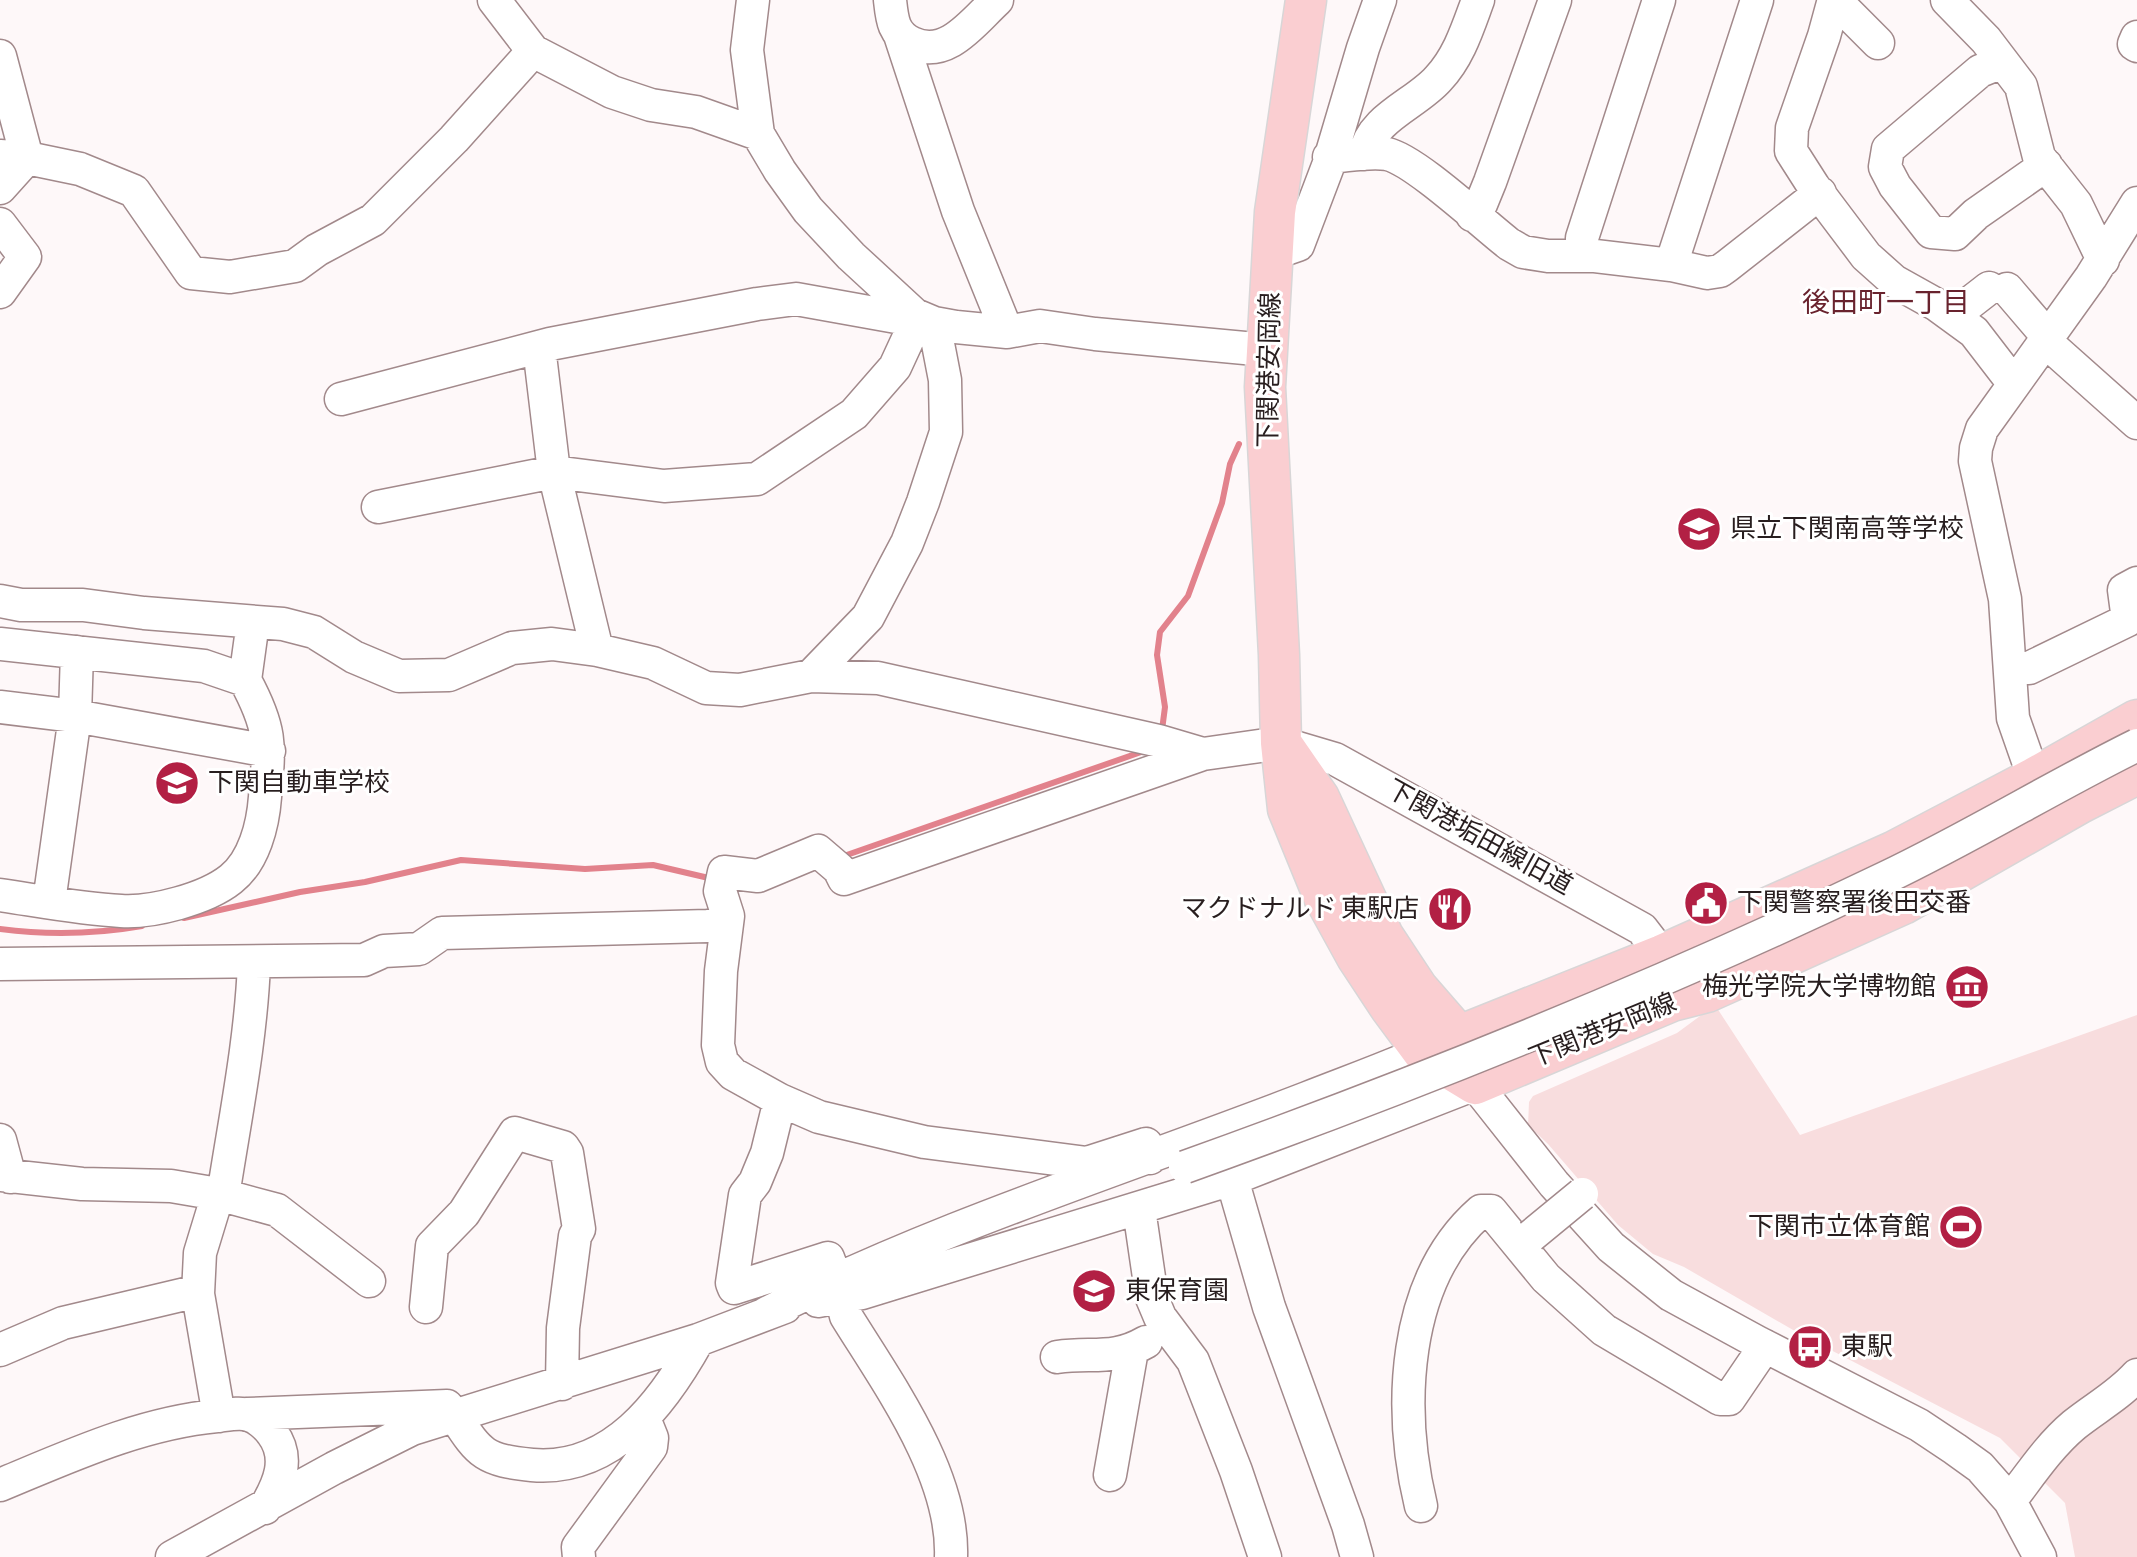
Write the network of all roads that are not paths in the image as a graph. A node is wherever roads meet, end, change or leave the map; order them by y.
1 (494, 0) edge
2 (753, 0) edge
3 (890, 0) edge
4 (997, 0) edge
5 (1306, 0) edge
6 (1380, 0) edge
7 (1478, 0) edge
8 (1555, 0) edge
9 (1659, 0) edge
10 (1757, 0) edge
11 (1947, 0) edge
12 (900, 35) junction
13 (2137, 37) edge
14 (1878, 43) dead end
15 (2137, 46) edge
16 (533, 51) junction
17 (0, 56) edge
18 (2002, 62) junction
19 (758, 134) junction
20 (1365, 154) junction
21 (13, 157) edge
22 (1329, 157) junction
23 (2046, 165) junction
24 (0, 188) edge
25 (1820, 193) junction
26 (2137, 203) edge
27 (1472, 215) junction
28 (0, 224) edge
29 (1272, 254) junction
30 (1582, 256) junction
31 (2103, 260) junction
32 (1671, 265) junction
33 (0, 292) edge
34 (1953, 316) junction
35 (934, 323) junction
36 (1007, 332) junction
37 (2047, 339) junction
38 (539, 347) junction
39 (1266, 350) junction
40 (2014, 384) junction
41 (341, 399) dead end
42 (2137, 423) edge
43 (554, 472) junction
44 (378, 507) dead end
45 (2137, 583) edge
46 (0, 601) edge
47 (253, 622) junction
48 (0, 644) edge
49 (597, 650) junction
50 (77, 652) junction
51 (2011, 668) junction
52 (811, 676) junction
53 (245, 680) junction
54 (0, 707) edge
55 (75, 716) junction
56 (2137, 720) edge
57 (1281, 743) junction
58 (2137, 745) edge
59 (269, 751) junction
60 (1203, 754) junction
61 (2137, 774) edge
62 (2034, 778) junction
63 (0, 895) edge
64 (49, 902) junction
65 (726, 923) junction
66 (384, 951) junction
67 (1662, 955) junction
68 (146, 963) junction
69 (254, 963) junction
70 (0, 964) edge
71 (1459, 1036) junction
72 (1424, 1053) junction
73 (1475, 1084) junction
74 (780, 1100) junction
75 (0, 1140) edge
76 (1150, 1158) junction
77 (5, 1176) edge
78 (1232, 1179) junction
79 (1582, 1194) dead end
80 (220, 1195) junction
81 (1139, 1209) junction
82 (1525, 1241) junction
83 (369, 1281) dead end
84 (838, 1287) junction
85 (198, 1291) junction
86 (426, 1307) dead end
87 (765, 1314) junction
88 (1167, 1329) junction
89 (698, 1340) junction
90 (1765, 1346) junction
91 (0, 1350) edge
92 (1132, 1350) junction
93 (1057, 1357) dead end
94 (2137, 1375) edge
95 (562, 1384) junction
96 (492, 1404) junction
97 (233, 1415) junction
98 (455, 1416) junction
99 (644, 1418) junction
100 (1110, 1475) dead end
101 (0, 1485) edge
102 (2010, 1501) junction
103 (1421, 1506) dead end
104 (265, 1508) junction
105 (172, 1557) edge
106 (579, 1557) edge
107 (951, 1557) edge
108 (1265, 1557) edge
109 (1357, 1557) edge
110 (2040, 1557) edge

1 - 16 street
2 - 19 street
3 - 12 street
4 - 12 street
5 - 29 main road, 下関港安岡線
6 - 22 street
7 - 20 street
8 - 27 street
9 - 30 street
10 - 32 street
11 - 18 street
12 - 36 street
13 - 15 street
14 - 25 street
16 - 19 street
16 - 21 street
17 - 21 street
18 - 23 street
18 - 23 street
19 - 35 street
20 - 22 street
20 - 27 street
21 - 24 street
22 - 29 street
23 - 31 street
25 - 32 street
25 - 34 street
26 - 31 street
27 - 30 street
28 - 33 street
29 - 39 main road, 下関港安岡線
30 - 32 street
31 - 37 street
34 - 37 street
34 - 40 street
35 - 36 street
35 - 52 street
36 - 39 street
37 - 40 street
37 - 42 street
38 - 41 street
38 - 43 street
38 - 43 street
39 - 57 main road, 下関港安岡線
40 - 51 street
43 - 44 street
43 - 49 street
45 - 51 street
46 - 47 street
47 - 49 street
47 - 53 street
48 - 50 street
49 - 52 street
50 - 53 street
50 - 55 street
51 - 62 street
52 - 60 street
53 - 59 street
54 - 55 street
55 - 59 street
55 - 64 street
56 - 62 main road, 下関港安岡線
57 - 60 street
57 - 67 street, 下関港垢田線旧道
57 - 71 main road
57 - 72 main road, 下関港安岡線
58 - 87 street, bridge
59 - 64 street
60 - 65 street
61 - 73 main road, 下関港安岡線
62 - 67 main road, 下関港安岡線
63 - 64 street
65 - 66 street
65 - 74 street
66 - 68 street
66 - 69 street
67 - 71 main road, 下関港安岡線
68 - 69 street
68 - 70 street
69 - 80 street
71 - 72 street
71 - 73 street
72 - 73 main road, 下関港安岡線
72 - 76 street
73 - 78 street
73 - 90 street
74 - 76 street
74 - 84 street
75 - 77 street
76 - 84 street
77 - 80 street
78 - 81 street
78 - 109 street
79 - 82 street, bridge
80 - 83 street
80 - 85 street
81 - 84 street
81 - 88 street
82 - 90 street
82 - 103 street
84 - 87 street
84 - 107 street
85 - 91 street
85 - 97 street
86 - 95 street
87 - 89 street
88 - 92 street
88 - 108 street
89 - 95 street
89 - 99 street
90 - 102 street
92 - 93 street
92 - 100 street
94 - 102 street
95 - 96 street
96 - 97 street
96 - 98 street
97 - 101 street
97 - 104 street
98 - 99 street
98 - 104 street
99 - 106 street
102 - 110 street
104 - 105 street

